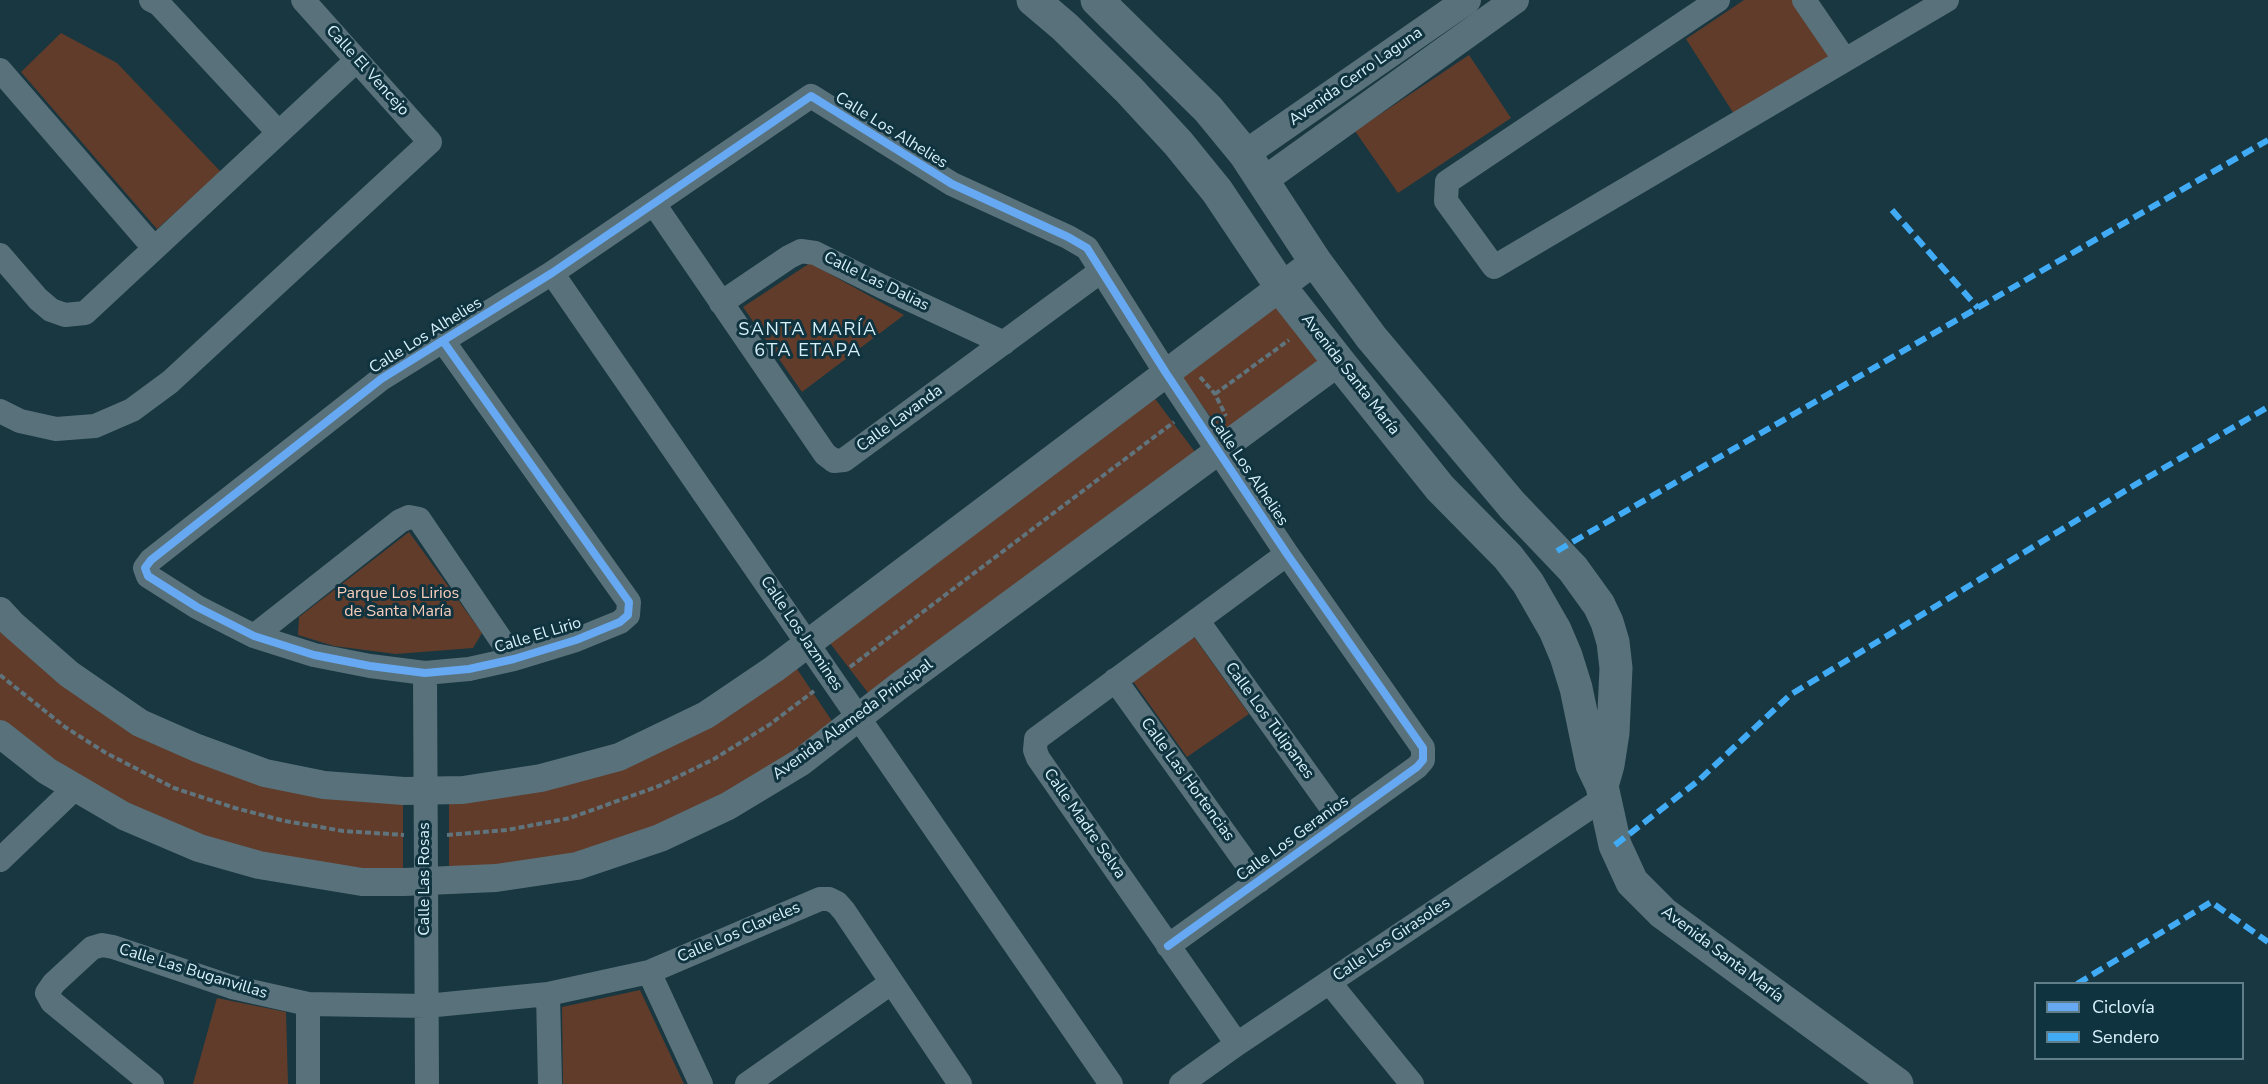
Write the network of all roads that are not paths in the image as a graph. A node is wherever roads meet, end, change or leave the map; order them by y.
1 (151, 0) edge
2 (303, 0) edge
3 (1033, 0) edge
4 (1097, 0) edge
5 (1467, 0) edge
6 (1515, 0) edge
7 (1718, 0) edge
8 (1804, 0) edge
9 (1947, 0) edge
10 (357, 60) junction
11 (1845, 60) junction
12 (0, 70) edge
13 (278, 132) junction
14 (1254, 167) junction
15 (654, 204) junction
16 (154, 248) junction
17 (0, 255) edge
18 (1316, 261) junction
19 (1101, 271) junction
20 (552, 273) junction
21 (1281, 286) junction
22 (721, 303) junction
23 (442, 341) junction
24 (1004, 343) junction
25 (1340, 362) junction
26 (1166, 373) junction
27 (0, 411) edge
28 (1219, 451) junction
29 (1287, 554) junction
30 (145, 568) joint
31 (0, 611) edge
32 (1197, 620) junction
33 (254, 636) junction
34 (808, 644) junction
35 (514, 659) junction
36 (425, 673) junction
37 (1116, 680) junction
38 (858, 718) junction
39 (0, 734) edge
40 (1423, 748) joint
41 (75, 788) junction
42 (424, 791) junction
43 (1603, 792) junction
44 (1341, 821) junction
45 (0, 860) edge
46 (1259, 881) junction
47 (425, 882) junction
48 (1168, 946) junction
49 (649, 972) junction
50 (1329, 982) junction
51 (891, 983) junction
52 (549, 994) junction
53 (308, 1004) junction
54 (426, 1006) junction
55 (1237, 1044) junction
56 (152, 1084) edge
57 (308, 1084) edge
58 (427, 1084) edge
59 (550, 1084) edge
60 (701, 1084) edge
61 (747, 1084) edge
62 (960, 1084) edge
63 (1111, 1084) edge
64 (1181, 1084) edge
65 (1412, 1084) edge
66 (1897, 1084) edge

1 - 13 street
2 - 10 street, Calle El Vencejo
3 - 21 main road, Avenida Santa María
4 - 14 main road, Avenida Santa María
5 - 14 street, Avenida Cerro Laguna
6 - 14 street
7 - 11 street
8 - 11 street
9 - 11 street
10 - 13 street
10 - 27 street, Calle El Vencejo
12 - 16 street
13 - 16 street
14 - 18 main road, Avenida Santa María
15 - 19 street, Calle Los Alhelies
15 - 20 street, Calle Los Alhelies
15 - 22 street, Calle Lavanda
16 - 17 street
18 - 21 street
18 - 43 main road, Avenida Santa María
19 - 24 street, Calle Lavanda
19 - 26 street, Calle Los Alhelies
20 - 23 street, Calle Los Alhelies
20 - 34 street, Calle Los Jazmines
21 - 25 main road, Avenida Santa María
21 - 26 street
22 - 24 street, Calle Las Dalias
22 - 24 street, Calle Lavanda
23 - 30 street, Calle Los Alhelies
23 - 35 street, Calle El Lirio
25 - 28 street, Avenida Alameda Principal
25 - 43 main road, Avenida Santa María
26 - 28 street, Calle Los Alhelies
26 - 34 street
28 - 29 street, Calle Los Alhelies
28 - 38 street, Avenida Alameda Principal
29 - 32 street, Calle Madre Selva
29 - 40 street, Calle Los Alhelies
30 - 33 street, Calle El Lirio
31 - 42 street
32 - 37 street, Calle Madre Selva
32 - 44 street, Calle Los Tulipanes
33 - 35 street
33 - 36 street, Calle El Lirio
34 - 38 street, Calle Los Jazmines
34 - 42 street
35 - 36 street, Calle El Lirio
36 - 42 street, Calle Las Rosas
37 - 46 street, Calle Las Hortencias
37 - 48 street, Calle Madre Selva
38 - 47 street, Avenida Alameda Principal
38 - 63 street, Calle Los Jazmines
39 - 41 street, Avenida Alameda Principal
40 - 44 street, Calle Los Geranios
41 - 45 street
41 - 47 street, Avenida Alameda Principal
42 - 47 street, Calle Las Rosas
43 - 50 street, Calle Los Girasoles
43 - 66 main road, Avenida Santa María
44 - 46 street, Calle Los Geranios
46 - 48 street, Calle Los Geranios
47 - 54 street, Calle Las Rosas
48 - 55 street, Calle Madre Selva
49 - 51 street, Calle Los Claveles
49 - 52 street, Calle Los Claveles
49 - 60 street
50 - 55 street, Calle Los Girasoles
50 - 65 street
51 - 61 street
51 - 62 street, Calle Los Claveles
52 - 54 street, Calle Los Claveles
52 - 59 street
53 - 54 street, Calle Las Buganvillas
53 - 56 street, Calle Las Buganvillas
53 - 57 street
54 - 58 street, Calle Las Rosas
55 - 64 street, Calle Los Girasoles

